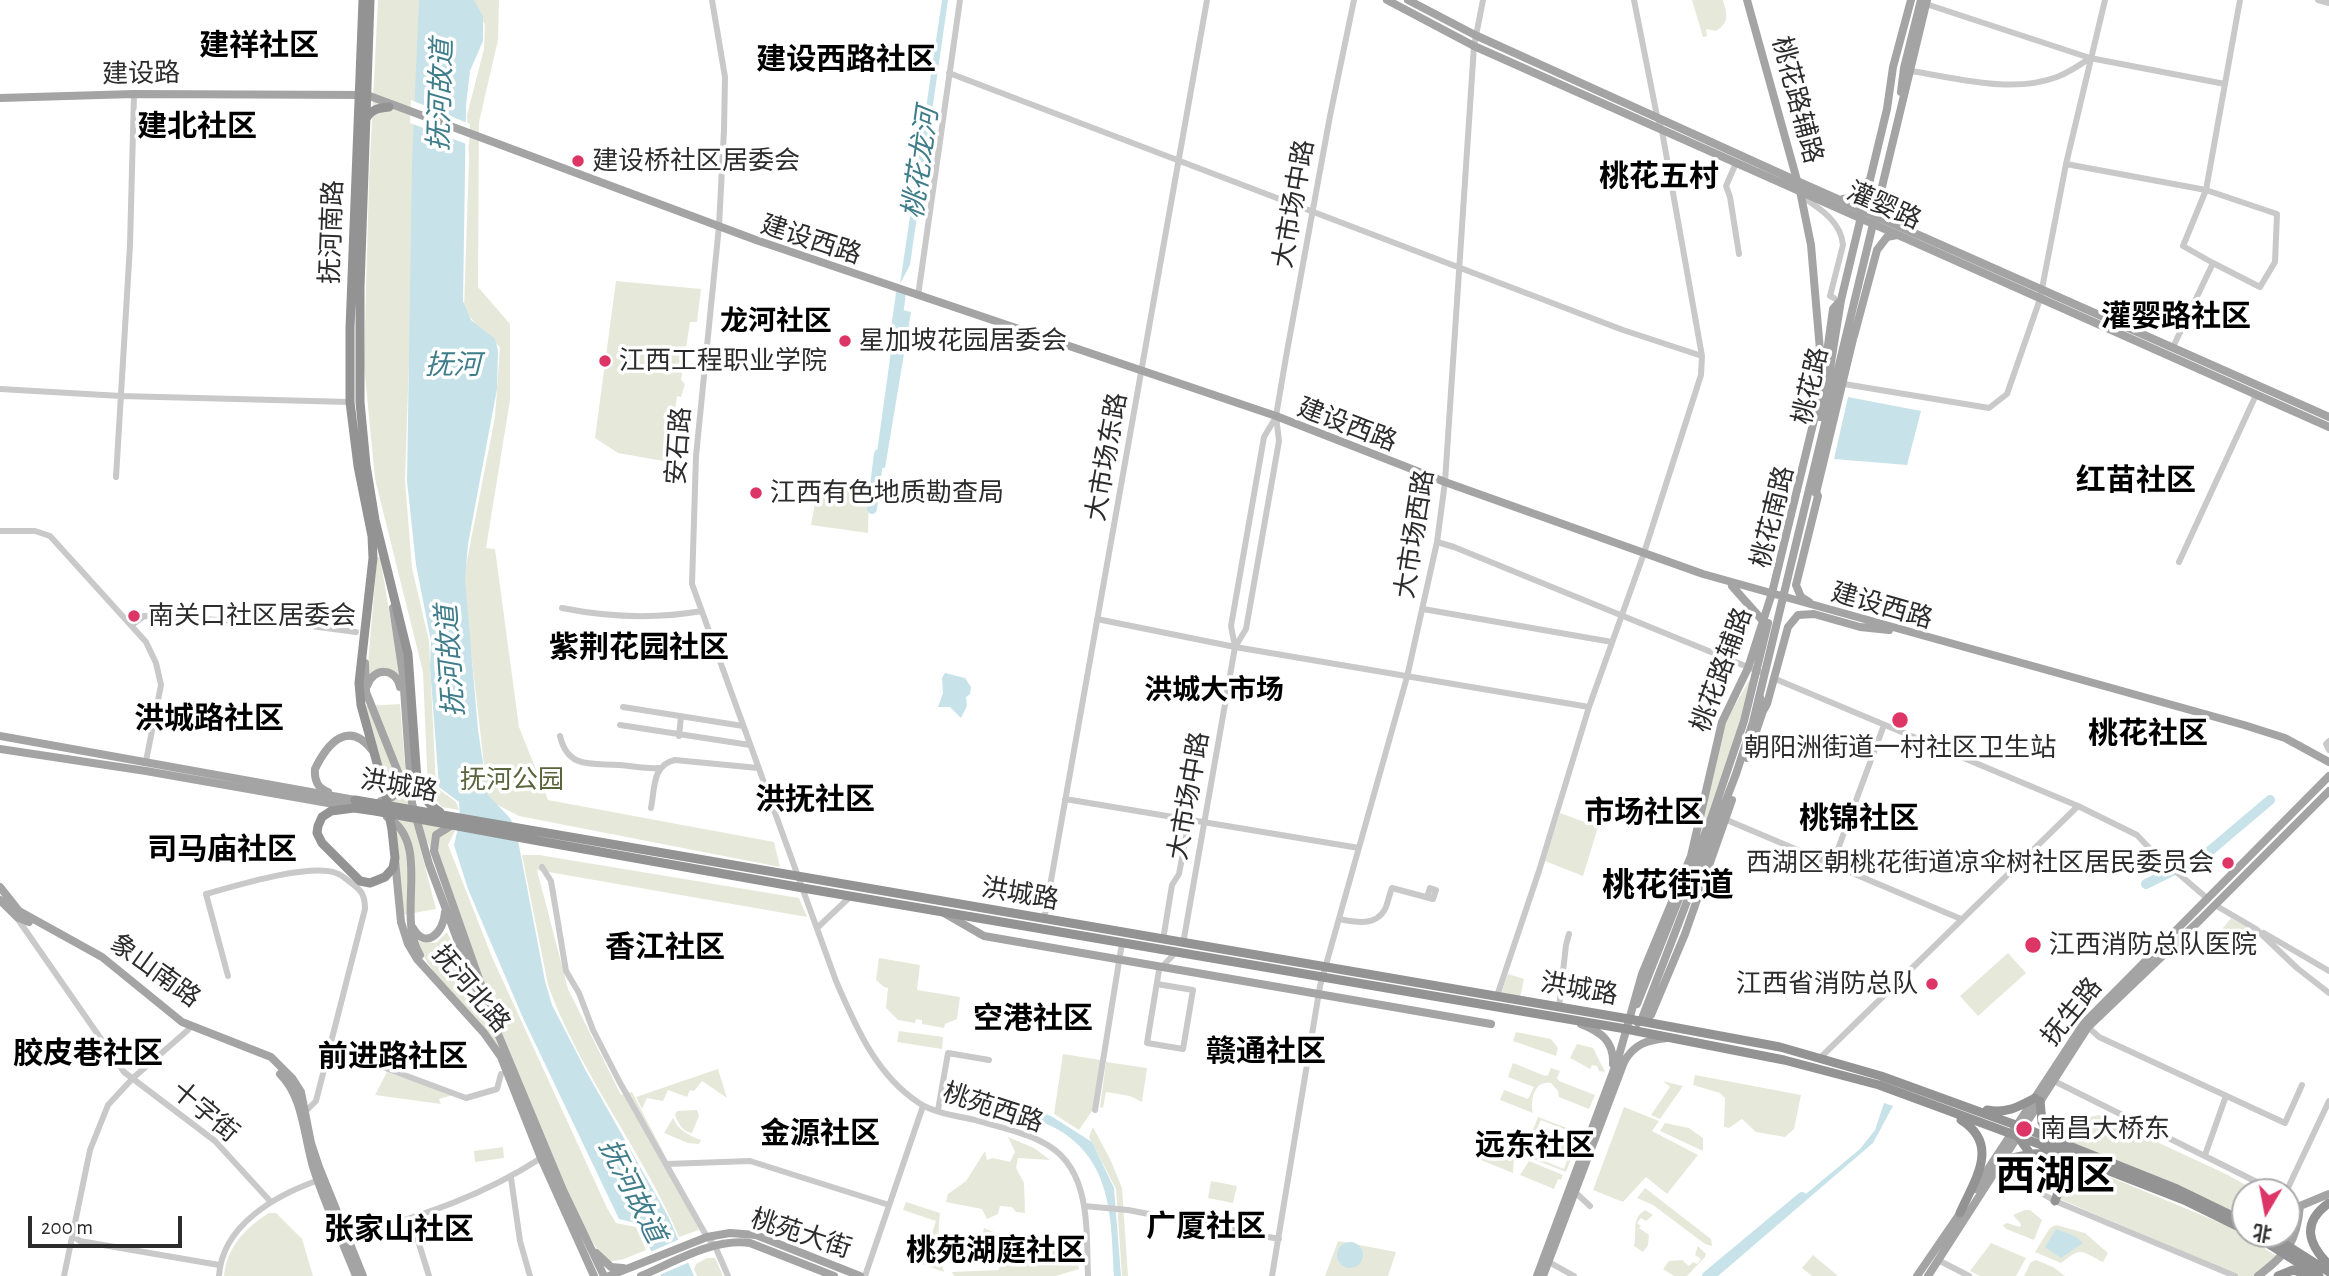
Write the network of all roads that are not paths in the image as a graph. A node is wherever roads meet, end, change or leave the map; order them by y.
1 (363, 0) edge
2 (370, 0) edge
3 (712, 0) edge
4 (960, 0) edge
5 (1207, 0) edge
6 (1354, 0) edge
7 (1387, 0) edge
8 (1408, 0) edge
9 (1483, 0) edge
10 (1634, 0) edge
11 (1747, 0) edge
12 (1911, 0) edge
13 (2105, 0) edge
14 (2241, 0) edge
15 (2318, 0) edge
16 (1923, 1) edge
17 (2329, 3) edge
18 (1475, 35) junction
19 (1474, 46) junction
20 (2090, 58) junction
21 (1906, 69) junction
22 (949, 74) junction
23 (2225, 84) junction
24 (134, 94) junction
25 (3, 97) edge
26 (362, 97) junction
27 (389, 105) junction
28 (1887, 109) junction
29 (1657, 116) junction
30 (366, 121) junction
31 (1662, 131) junction
32 (1178, 160) junction
33 (1735, 163) junction
34 (2066, 164) junction
35 (1873, 170) junction
36 (1797, 181) junction
37 (2206, 190) junction
38 (1801, 193) junction
39 (1839, 199) junction
40 (1312, 211) junction
41 (1862, 214) junction
42 (1873, 219) junction
43 (719, 228) junction
44 (1897, 235) junction
45 (1739, 254) dead end
46 (2213, 262) junction
47 (1458, 266) junction
48 (2041, 294) junction
49 (918, 296) junction
50 (1838, 299) junction
51 (1849, 320) junction
52 (1818, 331) junction
53 (1829, 333) junction
54 (1853, 339) junction
55 (2173, 348) junction
56 (1702, 356) junction
57 (1142, 374) junction
58 (1838, 383) junction
59 (0, 389) edge
60 (2256, 395) junction
61 (121, 396) junction
62 (350, 402) junction
63 (2329, 417) edge
64 (1275, 419) junction
65 (2329, 427) edge
66 (362, 465) junction
67 (116, 477) dead end
68 (1808, 480) junction
69 (1444, 483) junction
70 (1816, 493) junction
71 (0, 531) edge
72 (1437, 542) junction
73 (1644, 555) junction
74 (383, 557) junction
75 (2179, 562) dead end
76 (1775, 583) junction
77 (1732, 586) junction
78 (1758, 589) junction
79 (1776, 596) junction
80 (368, 601) junction
81 (1811, 604) junction
82 (562, 608) dead end
83 (1423, 609) junction
84 (702, 611) junction
85 (1622, 617) junction
86 (1097, 619) junction
87 (1763, 621) junction
88 (132, 625) junction
89 (1890, 630) junction
90 (356, 632) dead end
91 (1612, 642) junction
92 (1235, 646) junction
93 (1752, 669) junction
94 (1764, 674) junction
95 (1407, 677) junction
96 (1774, 679) junction
97 (366, 692) junction
98 (1759, 694) junction
99 (403, 701) junction
100 (623, 707) dead end
101 (1589, 707) junction
102 (1763, 711) junction
103 (681, 716) junction
104 (620, 725) dead end
105 (1884, 725) junction
106 (743, 726) junction
107 (679, 735) junction
108 (0, 736) edge
109 (560, 736) dead end
110 (2329, 741) edge
111 (750, 745) junction
112 (2329, 750) edge
113 (0, 751) edge
114 (373, 751) junction
115 (146, 761) junction
116 (2329, 764) edge
117 (659, 768) junction
118 (758, 768) junction
119 (2329, 776) edge
120 (2329, 791) edge
121 (1065, 799) junction
122 (354, 804) junction
123 (2078, 806) junction
124 (375, 807) junction
125 (651, 808) dead end
126 (1722, 819) junction
127 (1189, 820) junction
128 (455, 821) junction
129 (1205, 822) junction
130 (538, 836) junction
131 (1359, 848) junction
132 (395, 858) junction
133 (1832, 865) junction
134 (542, 867) dead end
135 (799, 878) junction
136 (803, 888) junction
137 (2, 896) edge
138 (851, 896) junction
139 (1427, 897) dead end
140 (2208, 899) junction
141 (2215, 905) junction
142 (445, 911) junction
143 (941, 912) junction
144 (17, 917) junction
145 (1339, 919) junction
146 (1961, 919) junction
147 (1044, 920) junction
148 (411, 922) junction
149 (817, 928) junction
150 (2256, 929) junction
151 (1570, 934) dead end
152 (1685, 934) junction
153 (1163, 940) junction
154 (1122, 943) junction
155 (1180, 949) junction
156 (1119, 960) junction
157 (1162, 967) junction
158 (1325, 967) junction
159 (2329, 971) edge
160 (228, 976) dead end
161 (434, 977) junction
162 (1322, 978) junction
163 (1157, 985) junction
164 (2329, 993) edge
165 (1319, 995) junction
166 (1497, 996) junction
167 (1639, 1000) junction
168 (1649, 1002) junction
169 (1559, 1007) junction
170 (1572, 1020) junction
171 (1641, 1021) junction
172 (1629, 1022) junction
173 (1491, 1024) dead end
174 (1666, 1026) junction
175 (2088, 1027) junction
176 (496, 1029) junction
177 (188, 1030) junction
178 (1670, 1038) junction
179 (329, 1047) junction
180 (1820, 1058) junction
181 (989, 1059) dead end
182 (501, 1074) dead end
183 (133, 1078) junction
184 (1610, 1079) junction
185 (2051, 1079) junction
186 (1880, 1081) junction
187 (2302, 1085) dead end
188 (1907, 1091) junction
189 (2226, 1096) junction
190 (2038, 1100) junction
191 (2329, 1101) edge
192 (1959, 1104) junction
193 (923, 1106) junction
194 (1945, 1109) junction
195 (938, 1110) junction
196 (1096, 1110) dead end
197 (302, 1113) junction
198 (2020, 1126) junction
199 (2014, 1135) junction
200 (2049, 1138) junction
201 (2064, 1153) junction
202 (2032, 1154) junction
203 (2205, 1156) junction
204 (541, 1158) junction
205 (667, 1164) junction
206 (1996, 1164) junction
207 (511, 1178) junction
208 (2249, 1178) edge
209 (2293, 1178) edge
210 (321, 1180) junction
211 (1575, 1192) junction
212 (2329, 1194) edge
213 (2055, 1200) junction
214 (270, 1201) junction
215 (2329, 1203) edge
216 (889, 1205) junction
217 (1084, 1206) junction
218 (1590, 1206) dead end
219 (2301, 1206) edge
220 (1960, 1213) junction
221 (2231, 1215) edge
222 (411, 1218) junction
223 (2231, 1223) edge
224 (73, 1236) junction
225 (707, 1237) junction
226 (348, 1238) junction
227 (1279, 1239) junction
228 (589, 1246) junction
229 (715, 1246) junction
230 (2282, 1248) edge
231 (2286, 1248) edge
232 (2286, 1248) edge
233 (1938, 1260) junction
234 (1549, 1262) junction
235 (219, 1265) junction
236 (2329, 1265) edge
237 (633, 1266) junction
238 (2329, 1272) edge
239 (64, 1276) edge
240 (219, 1276) edge
241 (356, 1276) edge
242 (363, 1276) edge
243 (429, 1276) edge
244 (530, 1276) edge
245 (594, 1276) edge
246 (607, 1276) edge
247 (641, 1276) edge
248 (727, 1276) edge
249 (834, 1276) edge
250 (862, 1276) edge
251 (1088, 1276) edge
252 (1272, 1276) edge
253 (1537, 1276) edge
254 (1543, 1276) edge
255 (1574, 1276) edge
256 (1917, 1276) edge
257 (1928, 1276) edge
258 (1969, 1276) edge
259 (2235, 1276) edge
260 (2258, 1276) edge
261 (2278, 1276) edge
262 (2312, 1276) edge
263 (2319, 1276) edge

1 - 26 highway, 抚河南路
2 - 26 highway, 抚河南路
3 - 43 street, 安石路
4 - 22 street
5 - 32 street, 大市场东路
6 - 40 street, 大市场中路
7 - 19 main road, 灌婴路
8 - 18 main road, 灌婴路
9 - 18 street, 大市场西路
10 - 29 street
11 - 36 main road, 桃花路辅路
12 - 28 main road, 桃花南路
13 - 20 street
14 - 23 street
15 - 17 street
16 - 20 street
16 - 21 main road
18 - 19 street, 大市场西路
18 - 29 main road, 灌婴路
19 - 31 main road, 灌婴路
19 - 47 street, 大市场西路
20 - 21 street
20 - 23 street
20 - 34 street
21 - 28 main road
21 - 42 main road
22 - 32 street
22 - 49 street
23 - 37 street
24 - 25 main road, 建设路
24 - 26 main road, 建设路
24 - 61 street
26 - 27 main road, 建设西路
26 - 30 highway, 抚河南路
26 - 62 highway, 抚河南路
27 - 30 highway
27 - 43 main road, 建设西路
28 - 35 main road, 桃花南路
29 - 31 street
29 - 36 main road, 灌婴路
30 - 66 highway, 抚河南路
31 - 33 main road, 灌婴路
31 - 56 street
32 - 40 street
32 - 57 street, 大市场东路
33 - 38 main road, 灌婴路
33 - 45 street
34 - 37 street
34 - 48 street
35 - 39 main road
35 - 41 main road, 桃花南路
36 - 38 main road, 桃花路辅路
36 - 39 main road, 灌婴路
37 - 46 street
37 - 46 street
38 - 41 main road, 灌婴路
38 - 50 street
38 - 52 main road, 桃花路辅路
39 - 41 main road, 灌婴路
40 - 47 street
40 - 64 street, 大市场中路
41 - 42 main road, 灌婴路
41 - 50 main road, 桃花南路
42 - 44 main road, 灌婴路
42 - 48 main road, 灌婴路
42 - 51 main road, 桃花路
43 - 49 main road, 建设西路
43 - 84 street, 安石路
44 - 48 main road, 灌婴路
44 - 54 main road
46 - 55 street
47 - 56 street
47 - 69 street, 大市场西路
48 - 55 main road, 灌婴路
48 - 58 street
48 - 60 main road, 灌婴路
49 - 57 main road, 建设西路
50 - 53 main road
50 - 68 main road, 桃花南路
51 - 54 main road
51 - 58 main road, 桃花路
52 - 53 street
52 - 76 main road, 桃花路辅路
53 - 68 main road
54 - 58 main road
55 - 63 main road, 灌婴路
56 - 73 street
57 - 64 main road, 建设西路
57 - 86 street, 大市场东路
58 - 68 main road, 桃花路
58 - 70 main road
59 - 61 street
60 - 65 main road, 灌婴路
60 - 75 street
61 - 62 street
61 - 67 street
62 - 66 highway, 抚河南路
64 - 69 main road, 建设西路
64 - 92 street, 大市场中路
64 - 92 street, 大市场中路
66 - 74 highway, 抚河北路
66 - 80 highway, 抚河北路
68 - 70 main road
68 - 79 main road, 桃花路
69 - 72 street, 大市场西路
69 - 73 main road, 建设西路
70 - 81 main road
71 - 88 street
72 - 83 street, 大市场西路
72 - 85 street
73 - 77 main road, 建设西路
73 - 78 main road, 建设西路
73 - 85 street
74 - 99 main road, 抚河北路
74 - 128 highway
76 - 78 main road
76 - 79 main road, 桃花路辅路
77 - 79 main road, 建设西路
77 - 87 main road
78 - 79 main road, 建设西路
79 - 81 main road, 建设西路
79 - 87 main road, 桃花路辅路
79 - 89 main road, 建设西路
79 - 93 main road, 桃花南路
79 - 94 main road, 桃花路
80 - 97 main road
80 - 114 highway, 抚河北路
81 - 116 main road, 建设西路
82 - 84 street
83 - 91 street
83 - 95 street, 大市场西路
84 - 106 street, 安石路
85 - 91 street
85 - 93 street
86 - 92 street
86 - 121 street, 大市场东路
87 - 93 main road, 桃花路辅路
88 - 90 street
88 - 115 street
89 - 96 main road
89 - 116 main road, 建设西路
91 - 101 street
92 - 95 street
92 - 129 street, 大市场中路
93 - 94 street
93 - 167 main road, 桃花南路
93 - 172 main road, 桃花路辅路
94 - 96 street
94 - 98 main road, 桃花路
95 - 101 street
95 - 131 street, 大市场西路
96 - 102 main road
96 - 105 street
97 - 99 main road
97 - 124 main road
98 - 102 main road
98 - 126 main road, 桃花路
99 - 142 main road, 抚河北路
100 - 103 street
101 - 166 street
102 - 126 main road
103 - 106 street
103 - 107 street
104 - 107 street
105 - 123 street
105 - 133 street
106 - 111 street, 安石路
107 - 111 street
108 - 115 main road, 洪城路
109 - 117 street
110 - 112 street
111 - 118 street, 安石路
113 - 122 main road, 洪城路
114 - 122 main road
114 - 132 highway, 抚河北路
115 - 122 main road, 洪城路
117 - 118 street
117 - 125 street
118 - 135 street, 安石路
119 - 140 main road, 抚生路
120 - 141 main road, 抚生路
121 - 127 street
121 - 147 street, 大市场东路
122 - 124 highway, 洪城路
122 - 132 highway
123 - 140 street
123 - 146 street
124 - 128 highway, 洪城路
124 - 148 main road
126 - 133 street
126 - 152 main road
126 - 168 main road, 桃花路
127 - 129 street
127 - 153 street
128 - 130 highway, 洪城路
128 - 176 main road
129 - 131 street
129 - 155 street, 大市场中路
130 - 135 highway, 洪城路
130 - 136 highway, 洪城路
131 - 145 street, 大市场西路
132 - 161 main road, 抚河北路
133 - 146 street
134 - 205 street
135 - 136 street, 桃苑西路
135 - 147 highway, 洪城路
136 - 138 highway, 洪城路
136 - 149 street, 桃苑西路
137 - 144 main road, 象山南路
137 - 197 main road, 象山南路
138 - 143 highway, 洪城路
138 - 149 street
139 - 145 street
140 - 185 main road, 抚生路
141 - 150 street
141 - 175 main road, 抚生路
142 - 148 main road
142 - 176 main road, 抚河北路
143 - 154 highway, 洪城路
143 - 156 main road
144 - 177 main road, 象山南路
144 - 183 street, 十字街
145 - 158 street, 大市场西路
146 - 180 street
147 - 153 highway, 洪城路
148 - 161 main road
149 - 193 street, 桃苑西路
150 - 159 street
150 - 164 street
151 - 169 street
152 - 171 main road
152 - 174 main road
153 - 155 highway, 洪城路
154 - 155 highway, 洪城路
154 - 156 street
155 - 157 street
155 - 158 highway, 洪城路
155 - 162 highway, 洪城路
156 - 157 main road
156 - 196 street
157 - 163 street
157 - 165 main road
158 - 162 street, 大市场西路
158 - 166 highway, 洪城路
160 - 179 street
161 - 204 main road, 抚河北路
162 - 165 street, 大市场西路
162 - 170 highway, 洪城路
163 - 163 street
165 - 173 main road
165 - 227 street, 大市场西路
166 - 169 highway, 洪城路
167 - 168 main road
167 - 172 main road, 桃花南路
168 - 171 main road, 桃花路
169 - 172 highway, 洪城路
170 - 172 highway, 洪城路
170 - 184 main road
171 - 172 highway, 洪城路
171 - 174 highway, 洪城路
172 - 178 highway, 洪城路
172 - 184 main road
174 - 180 highway, 洪城路
175 - 185 main road, 抚生路
175 - 189 street
176 - 228 main road, 抚河北路
177 - 183 street
177 - 197 main road, 象山南路
178 - 186 highway, 洪城路
178 - 211 main road
179 - 182 street
179 - 197 street
180 - 186 highway, 洪城路
181 - 195 street
183 - 214 street, 十字街
183 - 224 street
184 - 253 main road
185 - 190 main road, 抚生路
185 - 203 street
186 - 188 highway, 洪城路
187 - 189 street
188 - 192 highway, 洪城路
188 - 194 highway, 洪城路
189 - 203 street
190 - 192 highway
190 - 198 main road, 抚生路
190 - 200 highway
191 - 209 street
192 - 198 highway, 洪城路
193 - 195 street, 桃苑西路
193 - 216 street
194 - 199 highway, 洪城路
194 - 220 highway
195 - 217 street, 桃苑西路
197 - 210 main road, 象山南路
198 - 199 main road, 抚生路
198 - 200 highway, 洪城路
199 - 201 highway, 洪城路
199 - 202 highway
199 - 206 main road, 抚生路
200 - 221 highway, 洪城路
201 - 202 highway
201 - 223 highway, 洪城路
202 - 206 highway
202 - 213 highway
203 - 208 street
204 - 207 street
204 - 245 main road, 抚河北路
205 - 216 street
205 - 225 street
206 - 213 street
206 - 220 main road, 抚生路
206 - 233 main road, 抚生路
207 - 222 street
207 - 244 street
210 - 214 street
210 - 226 main road, 象山南路
210 - 241 main road, 象山南路
211 - 218 street
211 - 234 main road
212 - 219 main road
213 - 259 street
214 - 235 street
215 - 236 highway
216 - 250 street
217 - 227 street
217 - 251 street, 桃苑西路
220 - 256 main road, 抚生路
222 - 226 street
222 - 243 street
224 - 235 street
224 - 239 street
225 - 229 street
225 - 237 main road, 桃苑大街
225 - 250 main road, 桃苑大街
226 - 242 main road, 象山南路
227 - 252 street, 大市场西路
228 - 237 main road
228 - 246 main road, 抚河北路
229 - 247 main road, 桃苑大街
229 - 248 street
229 - 249 main road, 桃苑大街
230 - 263 highway
231 - 260 main road
232 - 238 highway
233 - 257 main road, 抚生路
233 - 258 street
234 - 254 main road
234 - 255 street
235 - 240 street
237 - 246 main road, 桃苑大街
261 - 262 highway

